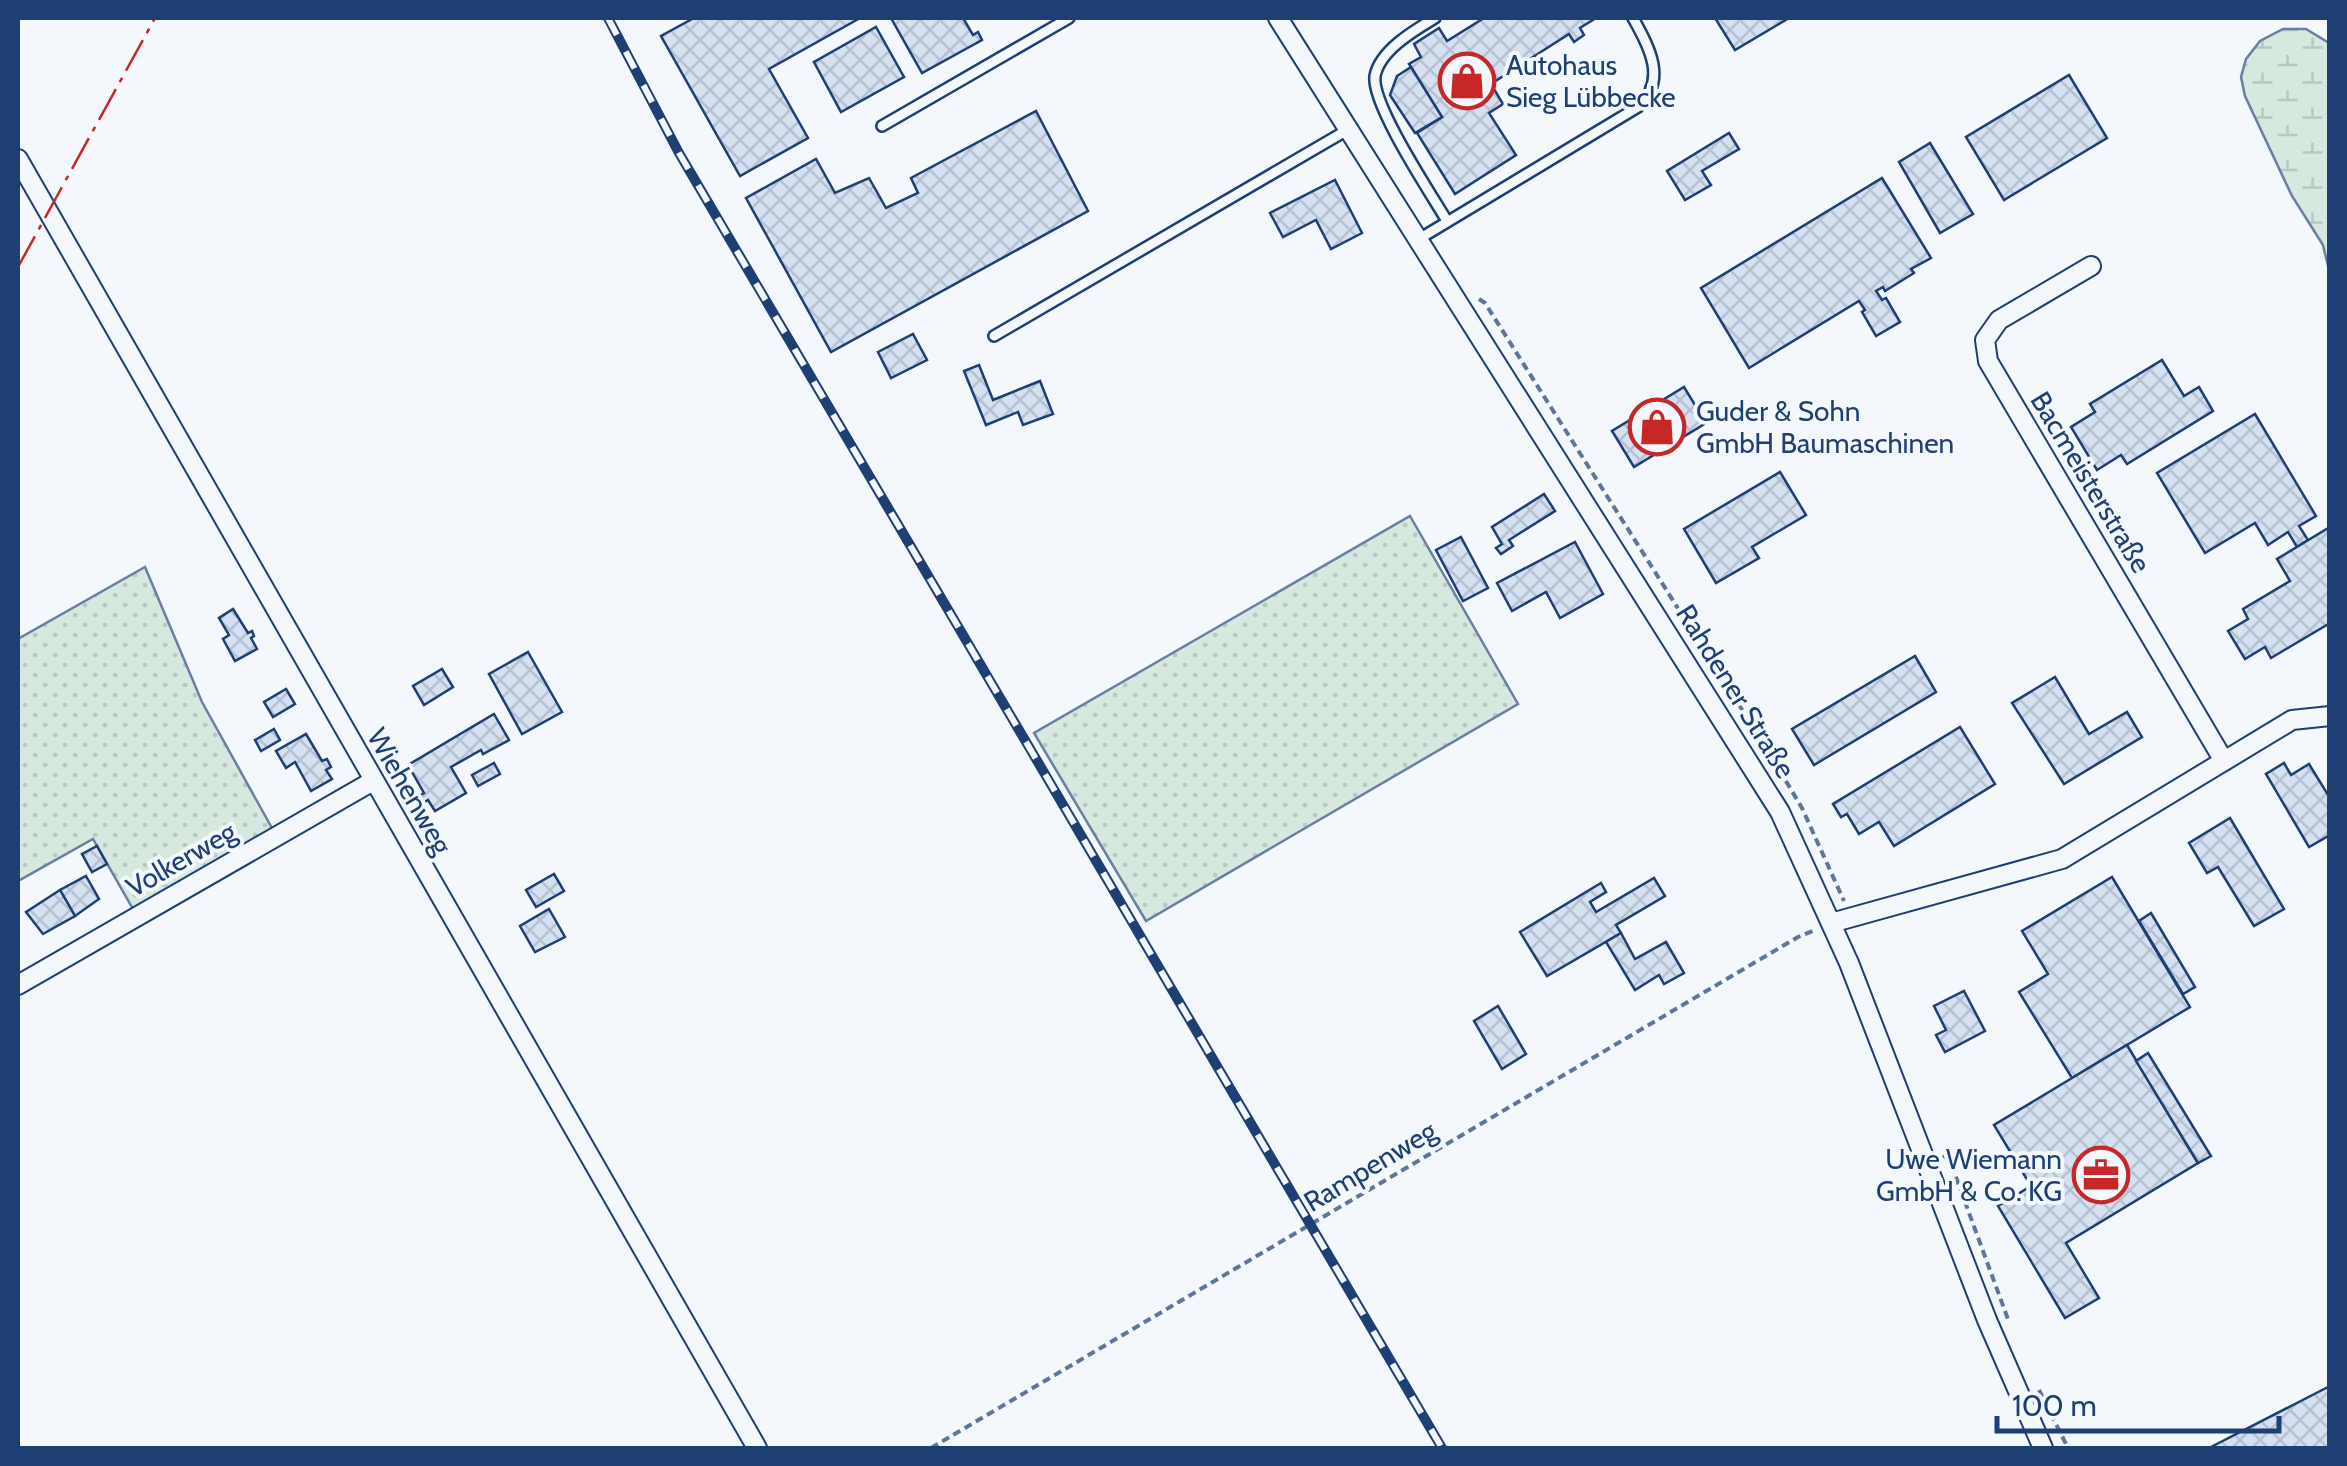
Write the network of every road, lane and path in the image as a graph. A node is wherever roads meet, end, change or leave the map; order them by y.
1 (1069, 18) edge
2 (1278, 18) edge
3 (1435, 18) edge
4 (1634, 18) edge
5 (882, 126) dead end
6 (1349, 129) junction
7 (18, 159) edge
8 (1448, 221) junction
9 (1419, 239) junction
10 (2090, 266) dead end
11 (1470, 292) dead end
12 (994, 336) dead end
13 (2330, 716) edge
14 (2224, 761) junction
15 (372, 781) junction
16 (1851, 917) junction
17 (1832, 923) junction
18 (18, 984) edge
19 (757, 1448) edge
20 (931, 1448) edge
21 (2043, 1448) edge

1 - 5 lane
2 - 6 street, Rahdener Straße
3 - 8 lane
4 - 8 lane
6 - 9 street, Rahdener Straße
6 - 12 lane
7 - 15 street, Wiehenweg
8 - 9 lane
9 - 17 street, Rahdener Straße
10 - 14 street, Bacmeisterstraße
11 - 16 path
13 - 14 street
14 - 16 street
15 - 18 street, Volkerweg
15 - 19 street, Wiehenweg
16 - 17 street
17 - 20 path, Rampenweg
17 - 21 street, Rahdener Straße

